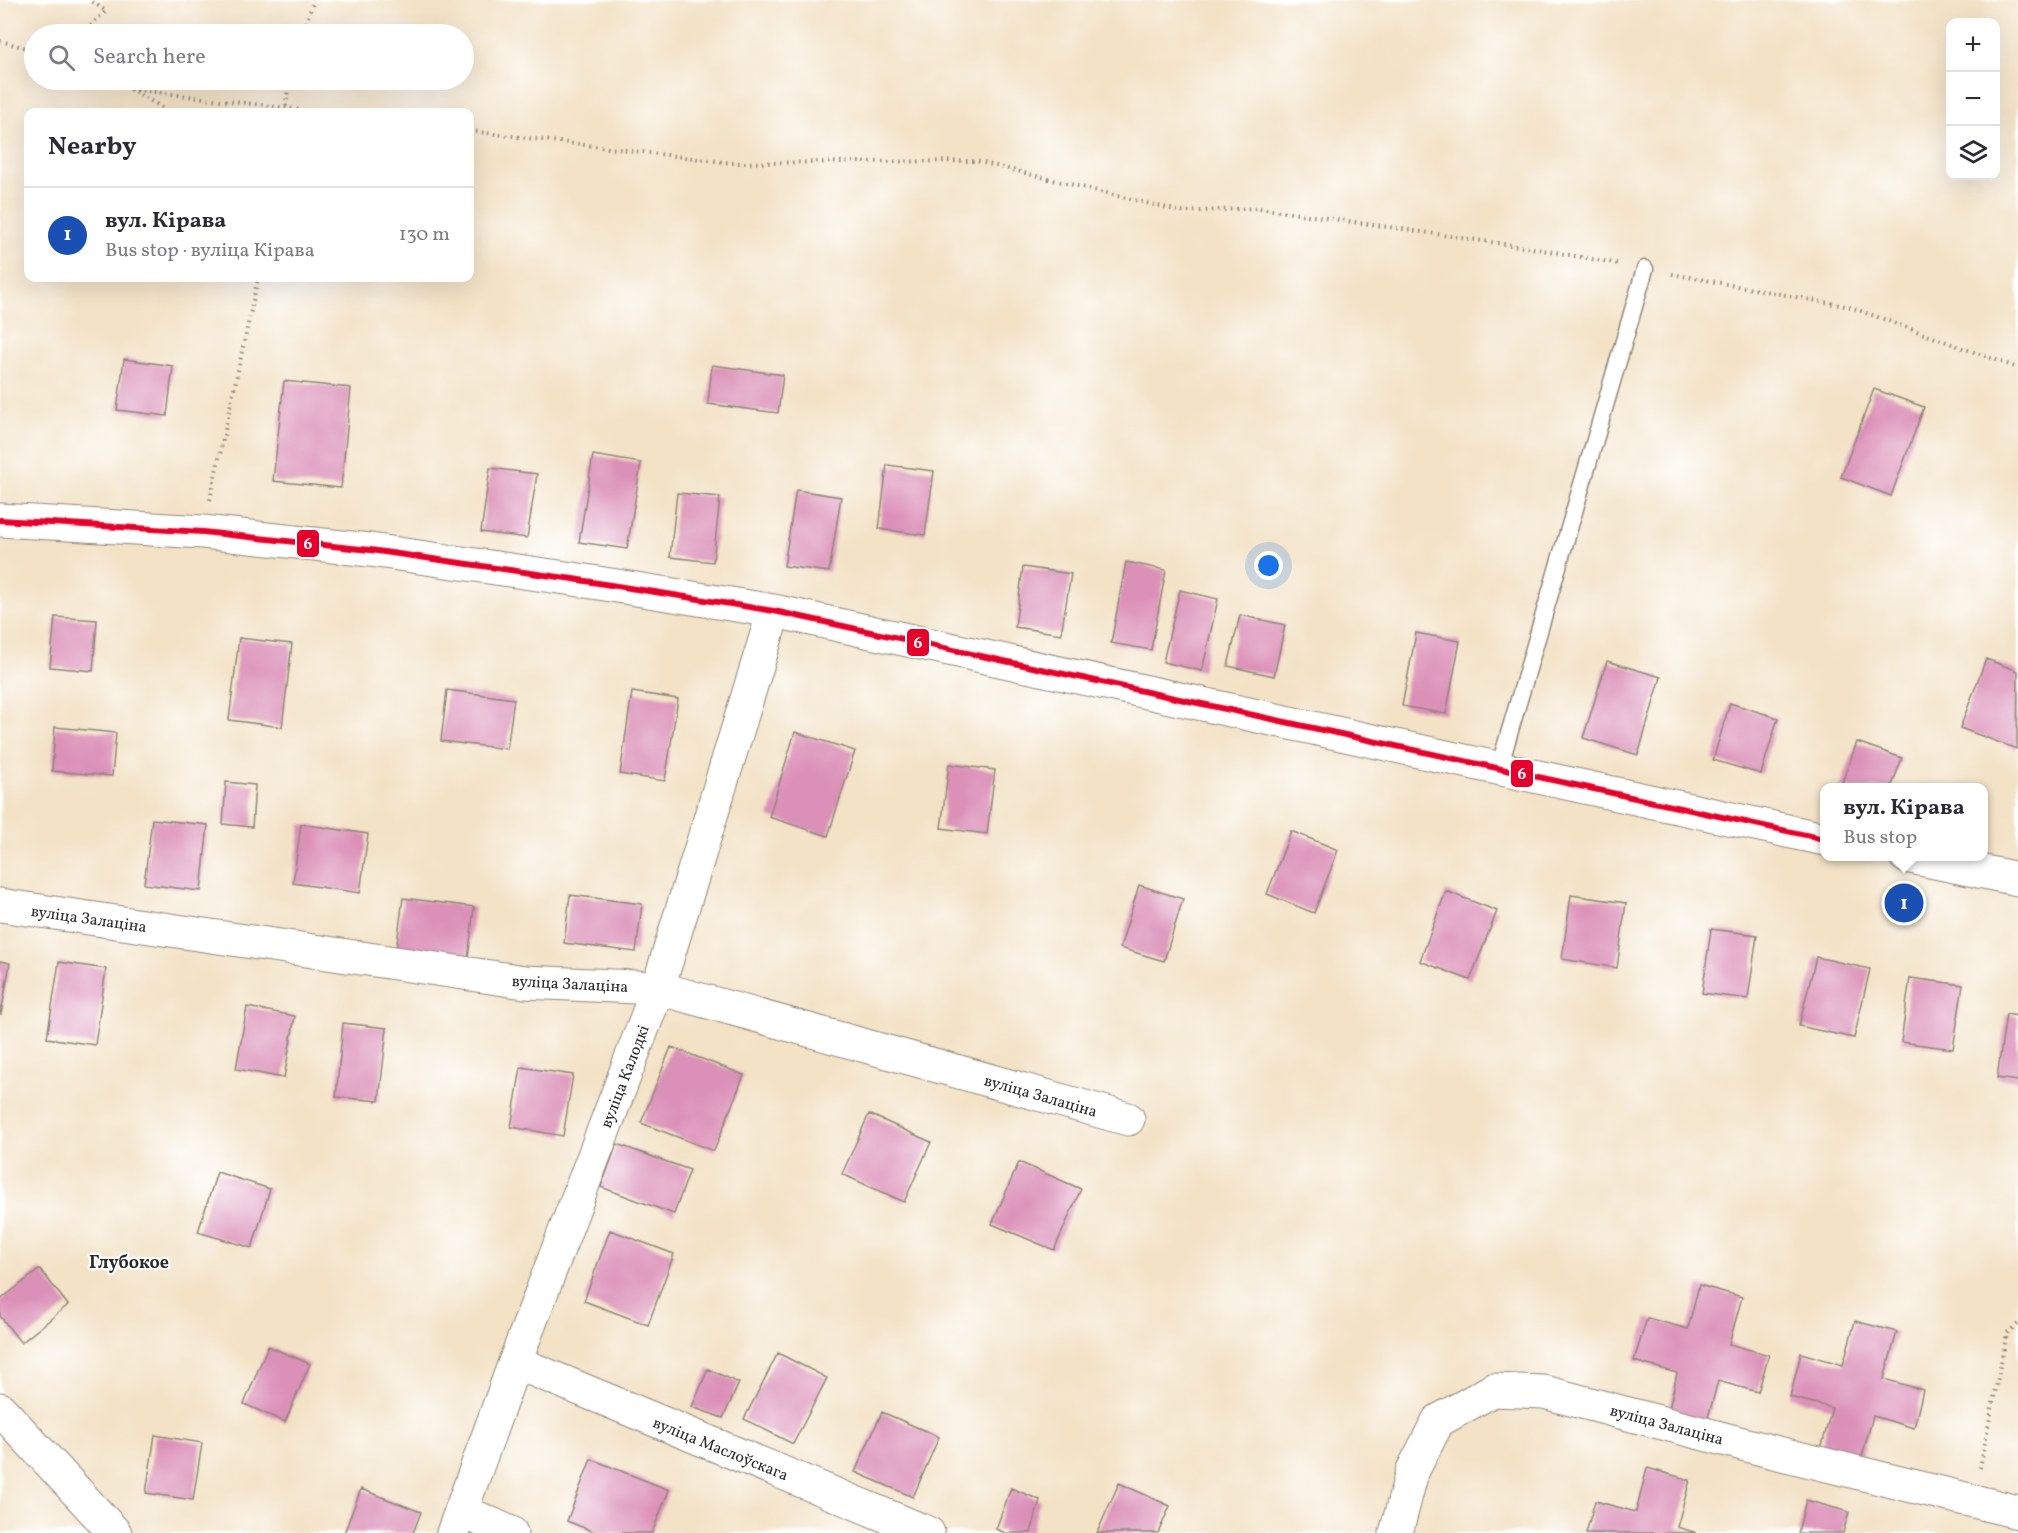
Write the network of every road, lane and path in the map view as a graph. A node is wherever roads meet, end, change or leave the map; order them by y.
1 (90, 0) edge
2 (314, 0) edge
3 (92, 24) edge
4 (306, 24) edge
5 (0, 41) edge
6 (24, 47) edge
7 (132, 90) edge
8 (137, 90) edge
9 (288, 90) edge
10 (163, 108) edge
11 (270, 108) edge
12 (285, 108) edge
13 (474, 131) edge
14 (1645, 269) junction
15 (257, 282) edge
16 (2018, 368) edge
17 (0, 520) edge
18 (203, 532) junction
19 (774, 611) junction
20 (1499, 768) junction
21 (1820, 838) edge
22 (1930, 861) edge
23 (2018, 879) edge
24 (0, 905) edge
25 (658, 988) junction
26 (1128, 1119) dead end
27 (2018, 1324) edge
28 (515, 1362) junction
29 (0, 1409) edge
30 (1973, 1501) junction
31 (2018, 1512) edge
32 (458, 1522) edge
33 (115, 1533) edge
34 (511, 1533) edge
35 (928, 1533) edge
36 (1396, 1533) edge

1 - 3 path
2 - 4 path
5 - 6 path
7 - 10 path
8 - 11 path
9 - 12 path
13 - 14 path
14 - 16 path
14 - 20 lane
15 - 18 path
17 - 18 street
18 - 19 street
19 - 20 street
19 - 25 street, вуліца Калодкі
20 - 21 street
22 - 23 street
24 - 25 street, вуліца Залаціна
25 - 26 street, вуліца Залаціна
25 - 28 street, вуліца Калодкі
27 - 30 path
28 - 32 street, вуліца Калодкі
28 - 35 street, вуліца Маслоўскага
29 - 33 street
30 - 31 street, вуліца Залаціна
30 - 36 street, вуліца Залаціна
32 - 34 street

